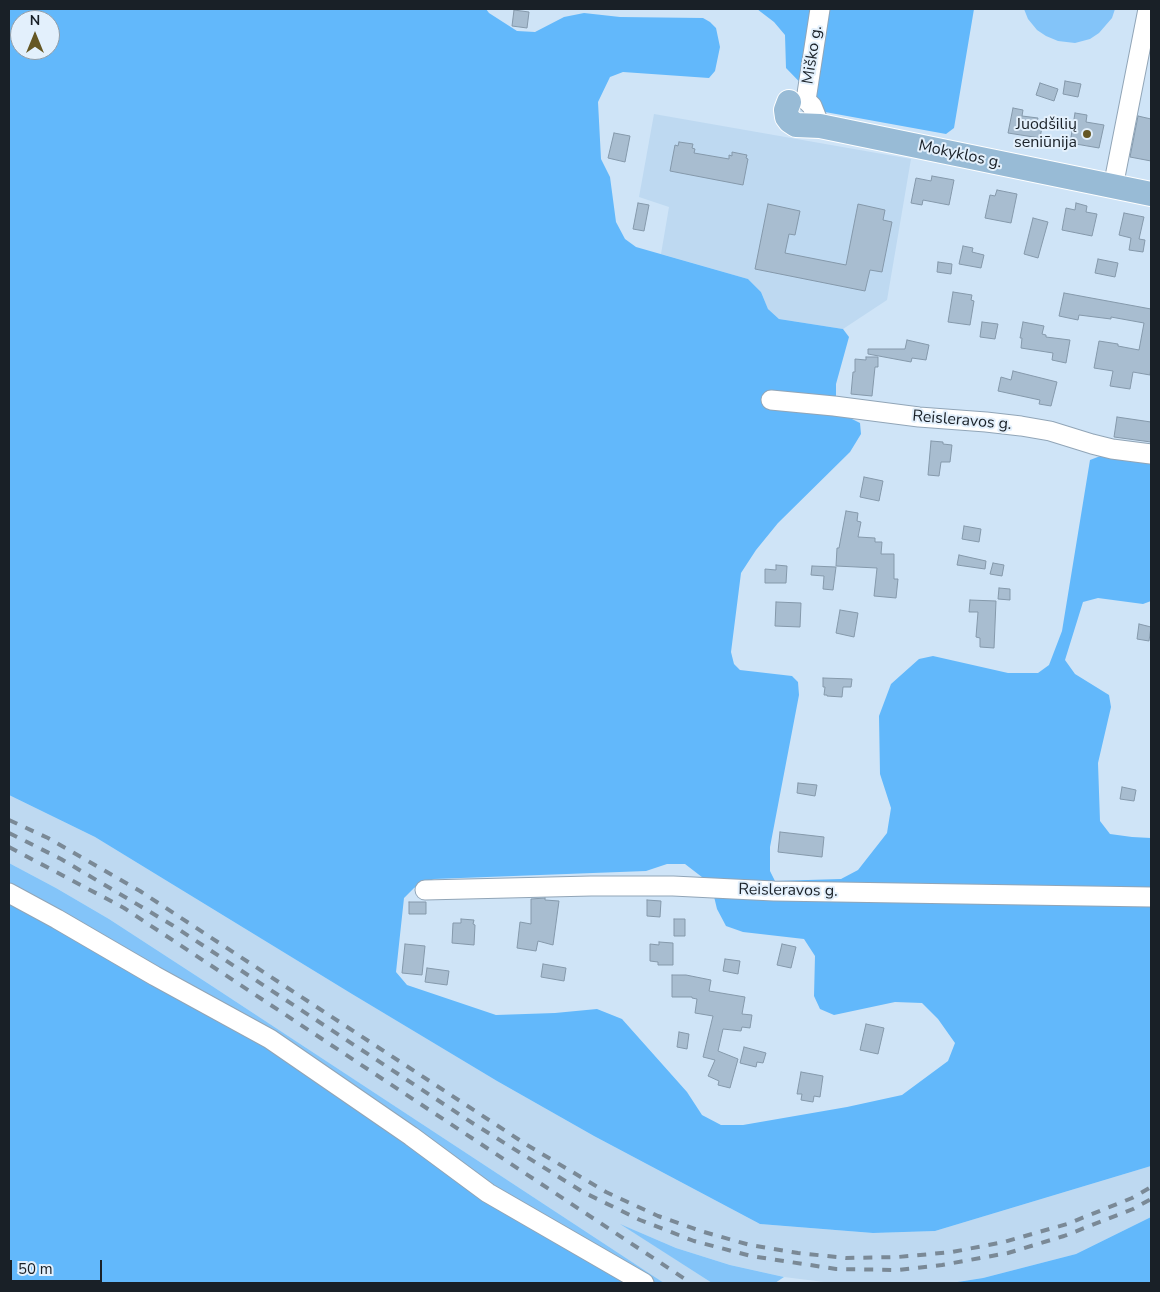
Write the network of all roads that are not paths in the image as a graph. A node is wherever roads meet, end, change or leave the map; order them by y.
1 (820, 9) edge
2 (1148, 9) edge
3 (797, 101) joint
4 (1113, 187) junction
5 (1151, 194) edge
6 (770, 400) dead end
7 (1151, 454) edge
8 (425, 890) dead end
9 (9, 894) edge
10 (1151, 897) edge
11 (644, 1283) edge

1 - 3 street, Miško g.
2 - 4 street
3 - 4 main road, Mokyklos g.
4 - 5 main road, Mokyklos g.
6 - 7 street, Reisleravos g.
8 - 10 street, Reisleravos g.
9 - 11 street

